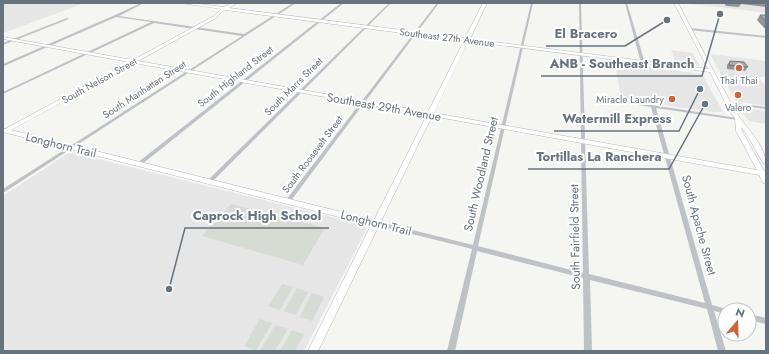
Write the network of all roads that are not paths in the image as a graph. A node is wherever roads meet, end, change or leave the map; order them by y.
1 (143, 3) edge
2 (183, 3) edge
3 (187, 3) edge
4 (235, 3) edge
5 (295, 3) edge
6 (343, 3) edge
7 (390, 3) edge
8 (438, 3) edge
9 (485, 3) edge
10 (532, 3) edge
11 (580, 3) edge
12 (626, 3) edge
13 (676, 3) edge
14 (225, 8) junction
15 (276, 15) junction
16 (116, 16) junction
17 (68, 19) dead end
18 (320, 21) junction
19 (153, 22) junction
20 (366, 27) junction
21 (194, 28) junction
22 (690, 29) junction
23 (415, 33) junction
24 (243, 35) junction
25 (3, 38) edge
26 (766, 38) edge
27 (12, 40) junction
28 (467, 40) junction
29 (3, 44) edge
30 (45, 47) junction
31 (522, 47) junction
32 (85, 54) junction
33 (581, 54) junction
34 (132, 62) junction
35 (643, 62) junction
36 (3, 65) edge
37 (687, 68) junction
38 (711, 71) junction
39 (186, 72) junction
40 (716, 81) junction
41 (243, 82) junction
42 (300, 92) junction
43 (3, 93) edge
44 (619, 101) dead end
45 (362, 103) junction
46 (728, 103) junction
47 (653, 106) junction
48 (766, 108) edge
49 (430, 115) junction
50 (737, 119) junction
51 (503, 128) junction
52 (4, 131) edge
53 (583, 142) junction
54 (70, 147) junction
55 (668, 157) junction
56 (766, 163) edge
57 (139, 164) junction
58 (764, 174) edge
59 (766, 181) edge
60 (209, 182) junction
61 (3, 191) edge
62 (288, 201) junction
63 (376, 224) junction
64 (475, 248) junction
65 (586, 276) junction
66 (710, 307) junction
67 (717, 309) edge
68 (313, 351) edge
69 (451, 351) edge
70 (588, 351) edge
71 (722, 351) edge

1 - 16 street
2 - 3 street, Southeast 27th Avenue
3 - 14 street, Southeast 27th Avenue
4 - 14 street, South Nelson Street
5 - 15 street, South Manhattan Street
6 - 18 street, South Highland Street
7 - 20 street, South Marrs Street
8 - 23 street, South Roosevelt Street
9 - 28 street
10 - 31 street, South Woodland Street
11 - 33 street, South Fairfield Street
12 - 35 street
13 - 22 street
14 - 15 street, Southeast 27th Avenue
14 - 21 street, South Nelson Street
15 - 18 street, Southeast 27th Avenue
15 - 24 street, South Manhattan Street
16 - 19 street
16 - 30 street
17 - 27 street
18 - 20 street, Southeast 27th Avenue
18 - 41 street, South Highland Street
19 - 21 street
19 - 32 street
20 - 23 street, Southeast 27th Avenue
20 - 42 street, South Marrs Street
21 - 24 street
21 - 34 street, South Nelson Street
22 - 26 street
22 - 38 street
23 - 28 street, Southeast 27th Avenue
23 - 45 street, South Roosevelt Street
24 - 39 street, South Manhattan Street
25 - 27 street, Southeast 29th Avenue
27 - 29 street
27 - 30 street, Southeast 29th Avenue
28 - 31 street, Southeast 27th Avenue
28 - 49 street
30 - 32 street, Southeast 29th Avenue
30 - 36 street
31 - 33 street, Southeast 27th Avenue
31 - 51 street, South Woodland Street
32 - 34 street, Southeast 29th Avenue
32 - 43 street
33 - 35 street, Southeast 27th Avenue
33 - 53 street, South Fairfield Street
34 - 39 street, Southeast 29th Avenue
34 - 52 street, South Nelson Street
35 - 37 street, Southeast 27th Avenue
37 - 38 street, Southeast 27th Avenue
37 - 40 street
38 - 40 street
39 - 41 street, Southeast 29th Avenue
39 - 54 street, South Manhattan Street
40 - 46 street
41 - 42 street, Southeast 29th Avenue
41 - 57 street, South Highland Street
42 - 45 street, Southeast 29th Avenue
42 - 60 street, South Marrs Street
44 - 47 street
45 - 49 street, Southeast 29th Avenue
45 - 62 street, South Roosevelt Street
46 - 48 street
46 - 50 street
47 - 50 street
47 - 55 street, South Apache Street
49 - 51 street, Southeast 29th Avenue
49 - 63 street
50 - 56 street
50 - 58 street
51 - 53 street, Southeast 29th Avenue
51 - 64 street, South Woodland Street
52 - 54 street, Longhorn Trail
53 - 55 street, Southeast 29th Avenue
53 - 65 street, South Fairfield Street
54 - 57 street, Longhorn Trail
54 - 61 street, South Manhattan Street
55 - 58 street, Southeast 29th Avenue
55 - 66 street, South Apache Street
57 - 60 street, Longhorn Trail
58 - 59 street
60 - 62 street, Longhorn Trail
62 - 63 street, Longhorn Trail
63 - 64 street, Longhorn Trail
63 - 68 street
64 - 65 street, Longhorn Trail
64 - 69 street, South Woodland Street
65 - 66 street, Longhorn Trail
65 - 70 street, South Fairfield Street
66 - 67 street, Longhorn Trail
66 - 71 street, South Apache Street

